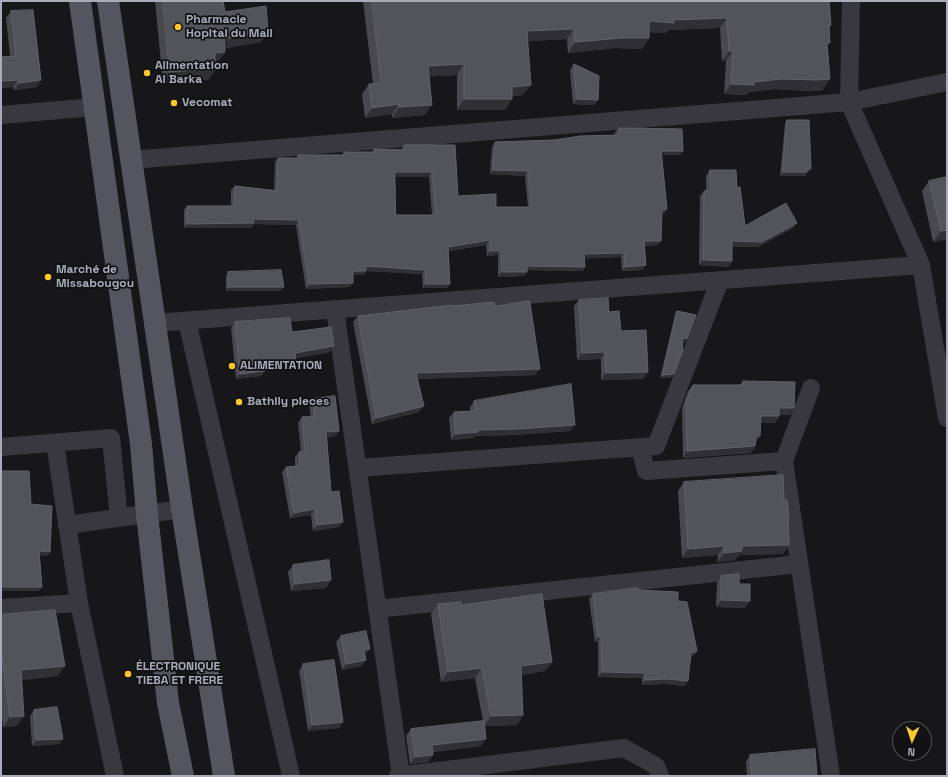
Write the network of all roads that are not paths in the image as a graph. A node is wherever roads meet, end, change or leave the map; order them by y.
1 (80, 1) edge
2 (108, 1) edge
3 (851, 1) edge
4 (947, 82) edge
5 (849, 102) junction
6 (95, 107) junction
7 (1, 115) edge
8 (131, 160) junction
9 (921, 265) junction
10 (720, 280) junction
11 (335, 309) junction
12 (187, 321) junction
13 (154, 323) junction
14 (811, 388) dead end
15 (947, 418) edge
16 (55, 443) junction
17 (1, 447) edge
18 (640, 447) junction
19 (784, 461) junction
20 (358, 468) junction
21 (182, 509) junction
22 (147, 514) junction
23 (119, 518) junction
24 (67, 525) junction
25 (799, 564) junction
26 (80, 603) junction
27 (1, 608) edge
28 (377, 609) junction
29 (168, 703) junction
30 (115, 776) edge
31 (174, 776) edge
32 (183, 776) edge
33 (224, 776) edge
34 (291, 776) edge
35 (400, 776) edge
36 (660, 776) edge
37 (831, 776) edge

1 - 6 main road
2 - 8 main road
3 - 5 street
4 - 5 street
5 - 8 street
5 - 9 street
6 - 7 street
6 - 22 main road
8 - 13 main road
9 - 10 street
9 - 15 street
10 - 11 street
10 - 18 street
11 - 12 street
11 - 20 street
12 - 13 street
12 - 34 street
13 - 21 main road
14 - 19 street
16 - 17 street
16 - 23 street
16 - 24 street
18 - 19 street
18 - 20 street
19 - 25 street
20 - 28 street
21 - 22 street
21 - 33 main road
22 - 23 street
22 - 29 main road
23 - 24 street
24 - 26 street
25 - 28 street
25 - 37 street
26 - 27 street
26 - 30 street
28 - 35 street
29 - 31 main road
29 - 32 main road
35 - 36 street

